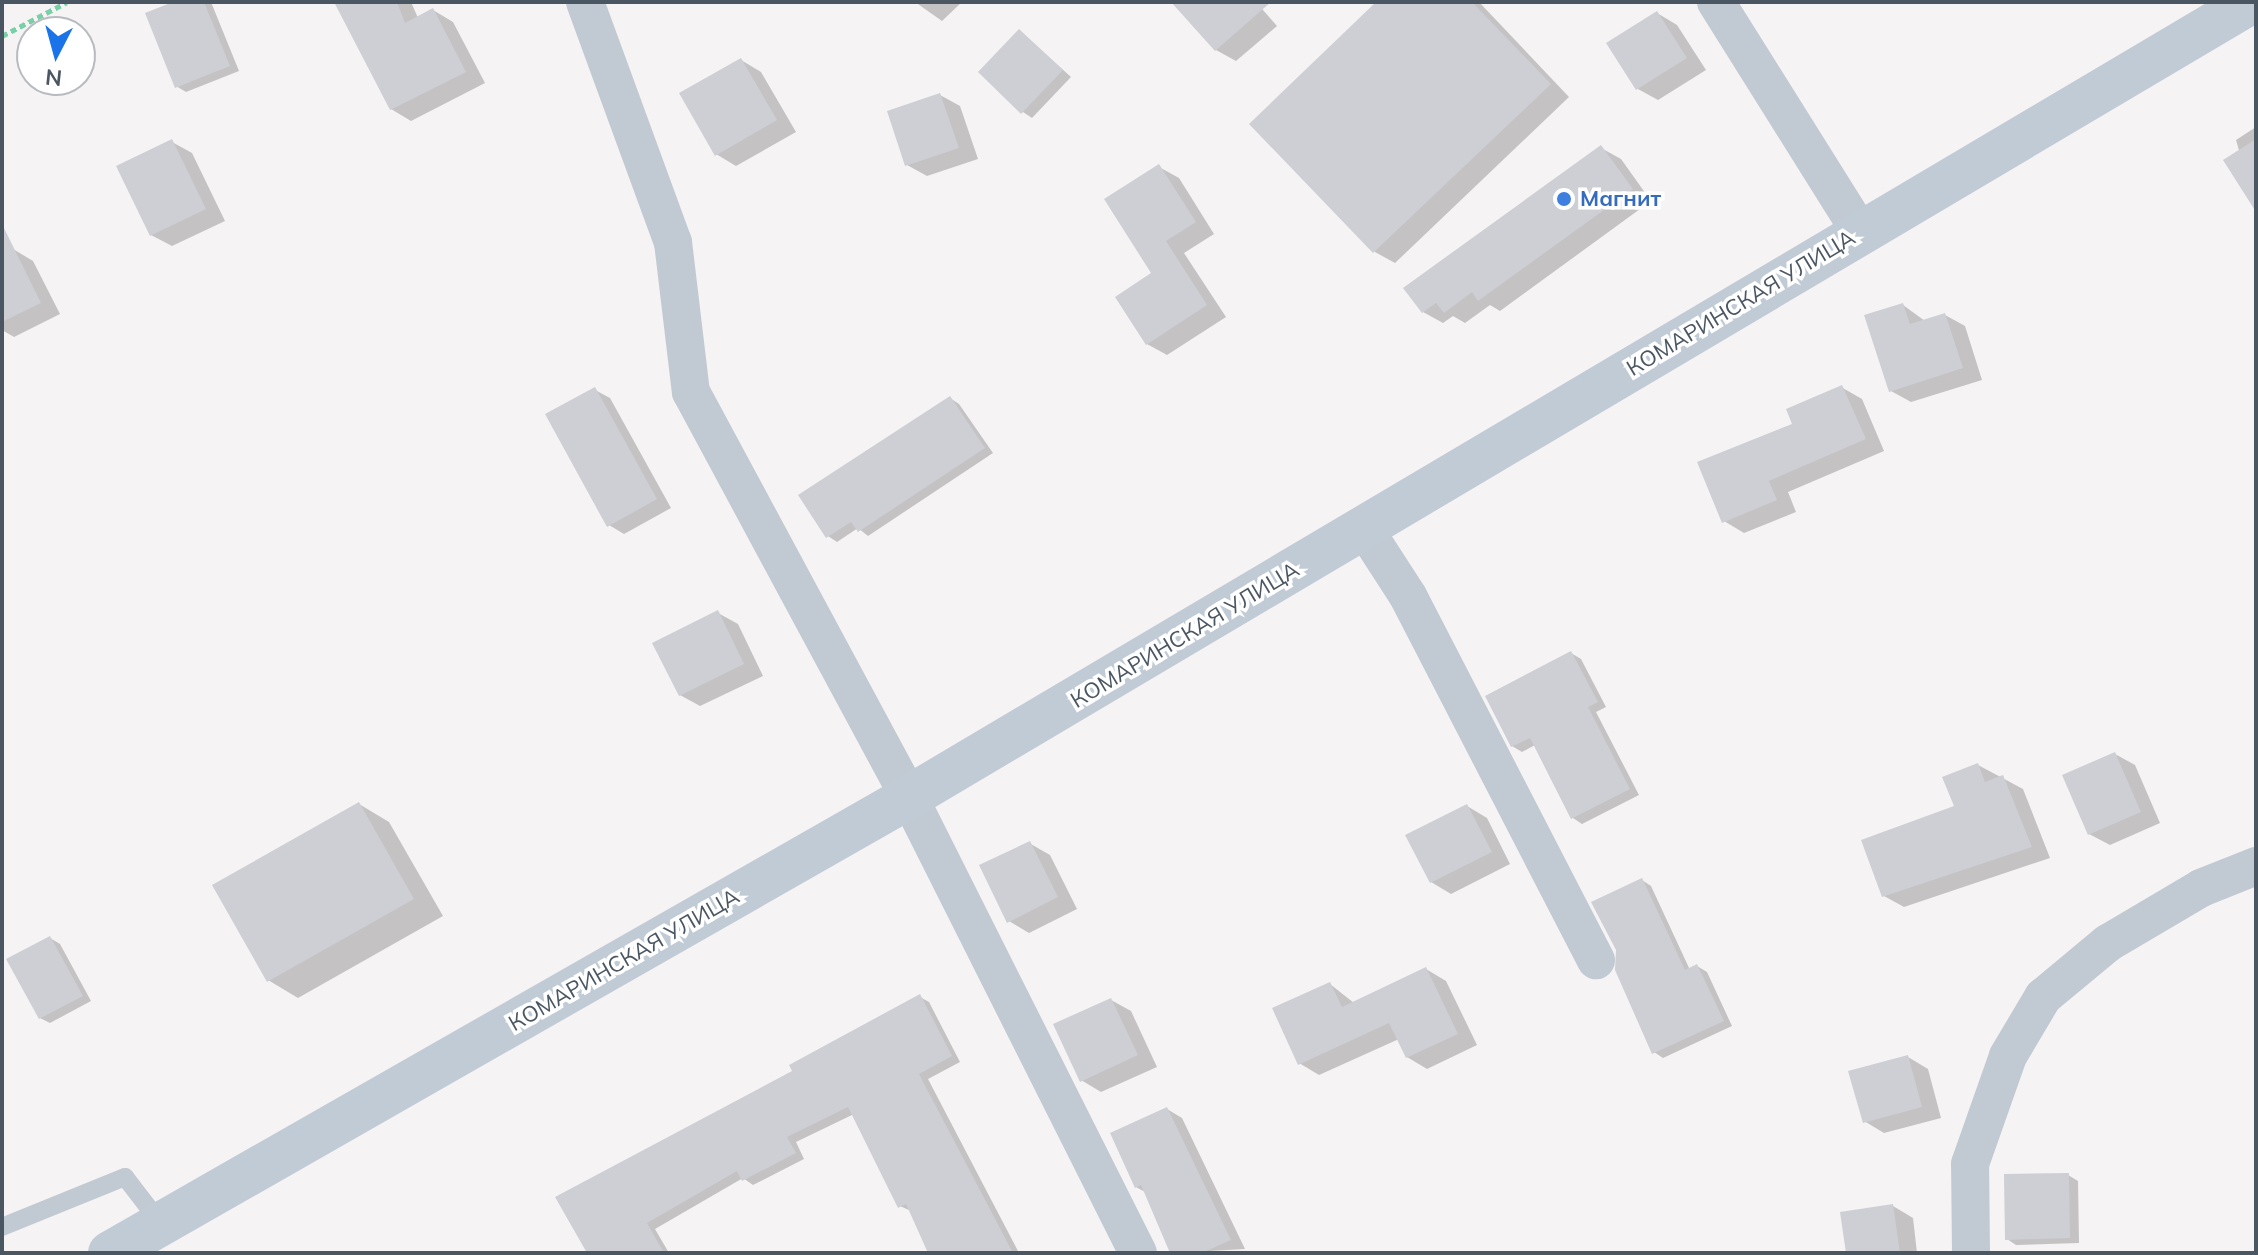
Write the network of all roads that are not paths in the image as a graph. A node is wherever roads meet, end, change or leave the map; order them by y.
1 (585, 2) edge
2 (1716, 2) edge
3 (2251, 2) edge
4 (1860, 232) junction
5 (1364, 528) junction
6 (909, 797) junction
7 (2256, 866) edge
8 (1596, 960) dead end
9 (161, 1224) junction
10 (2, 1227) edge
11 (110, 1253) edge
12 (1138, 1253) edge
13 (1971, 1253) edge

1 - 6 street
2 - 4 street
3 - 4 street, КОМАРИНСКАЯ УЛИЦА
4 - 5 street, КОМАРИНСКАЯ УЛИЦА
5 - 6 street, КОМАРИНСКАЯ УЛИЦА
5 - 8 street
6 - 9 street, КОМАРИНСКАЯ УЛИЦА
6 - 12 street
7 - 13 street
9 - 10 lane
9 - 11 street, КОМАРИНСКАЯ УЛИЦА

